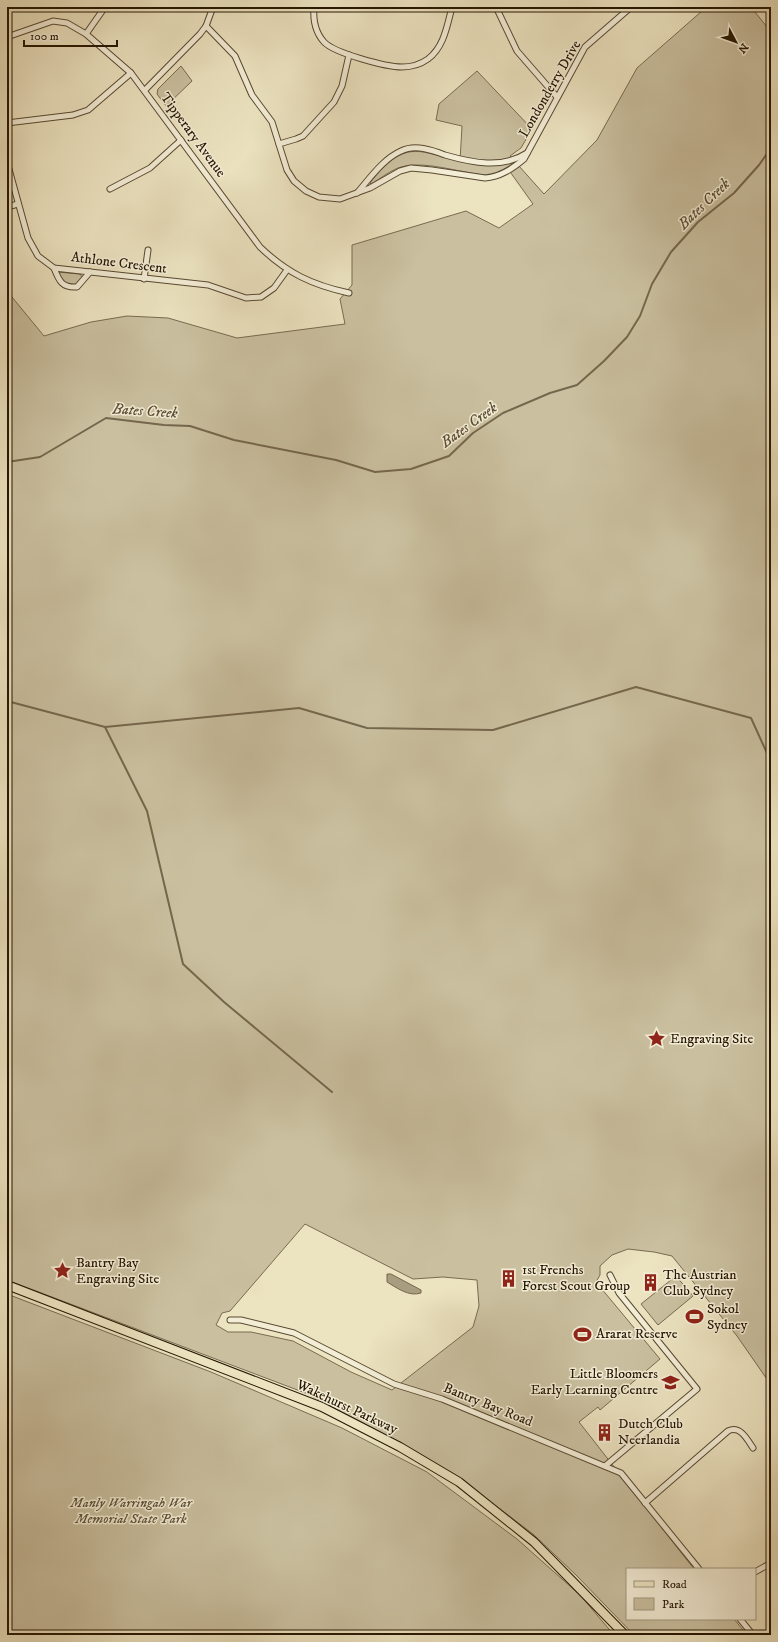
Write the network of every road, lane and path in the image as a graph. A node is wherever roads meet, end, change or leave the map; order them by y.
1 (105, 7) edge
2 (213, 7) edge
3 (314, 7) edge
4 (452, 7) edge
5 (496, 7) edge
6 (631, 7) edge
7 (206, 26) junction
8 (86, 34) junction
9 (7, 37) edge
10 (349, 55) junction
11 (131, 73) junction
12 (145, 90) junction
13 (557, 97) junction
14 (7, 123) edge
15 (181, 140) junction
16 (279, 144) junction
17 (528, 152) junction
18 (7, 162) edge
19 (110, 189) dead end
20 (356, 194) junction
21 (18, 204) junction
22 (7, 207) edge
23 (148, 250) dead end
24 (54, 268) junction
25 (287, 270) junction
26 (90, 272) junction
27 (144, 279) junction
28 (348, 293) dead end
29 (610, 1275) dead end
30 (7, 1284) edge
31 (230, 1320) dead end
32 (753, 1448) dead end
33 (605, 1466) junction
34 (645, 1503) junction
35 (771, 1563) edge
36 (698, 1568) edge
37 (756, 1571) edge
38 (741, 1620) edge
39 (625, 1635) edge
40 (753, 1635) edge

1 - 8 street
2 - 7 street
3 - 10 street
4 - 10 street
5 - 13 street
6 - 13 street, Londonderry Drive
7 - 12 street
7 - 16 street, Londonderry Drive
8 - 9 street, Tipperary Avenue
8 - 11 street, Tipperary Avenue
10 - 16 street
11 - 12 street, Tipperary Avenue
11 - 14 street
12 - 15 street, Tipperary Avenue
13 - 17 street, Londonderry Drive
15 - 19 street
15 - 25 street, Tipperary Avenue
16 - 20 street, Londonderry Drive
17 - 20 street, Londonderry Drive
17 - 20 street, Londonderry Drive
18 - 21 street, Athlone Crescent
21 - 22 street
21 - 24 street, Athlone Crescent
23 - 27 street
24 - 26 street, Athlone Crescent
24 - 26 street
25 - 27 street, Athlone Crescent
25 - 28 street, Tipperary Avenue
26 - 27 street, Athlone Crescent
29 - 33 street
30 - 39 main road, Wakehurst Parkway
31 - 33 street, Bantry Bay Road
32 - 34 street
33 - 34 street, Bantry Bay Road
34 - 36 street, Bantry Bay Road
35 - 37 street
38 - 40 street

